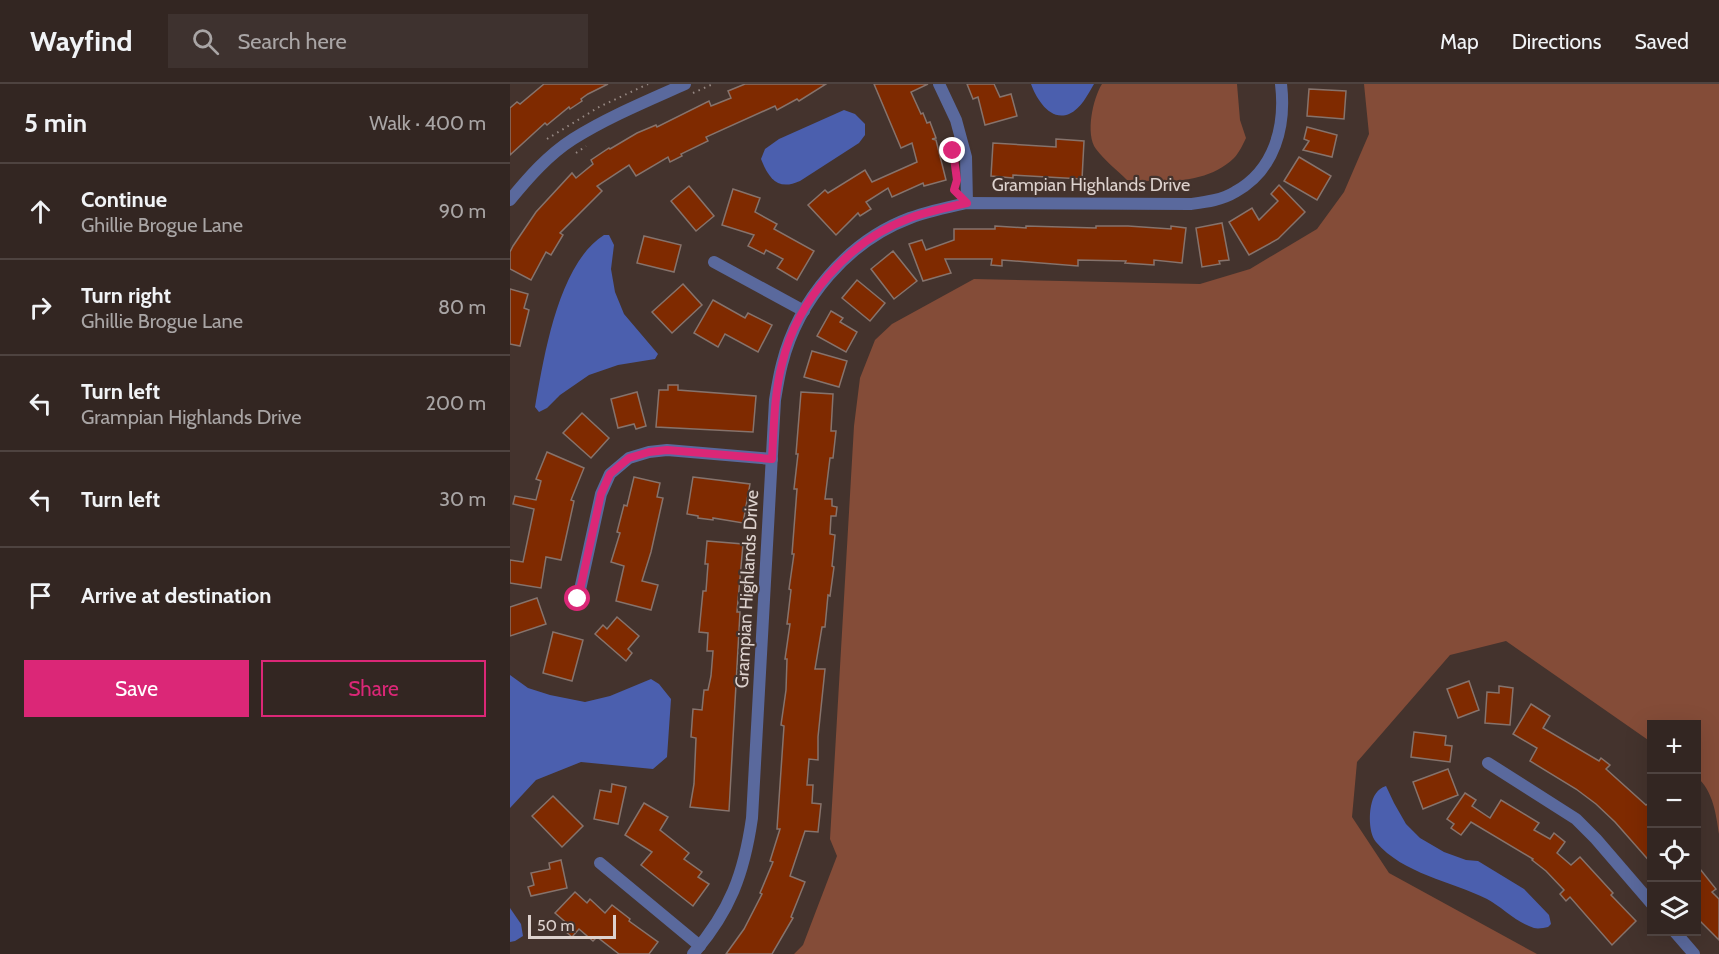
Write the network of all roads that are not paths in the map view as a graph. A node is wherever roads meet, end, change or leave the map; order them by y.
1 (685, 84) edge
2 (939, 84) edge
3 (1281, 84) edge
4 (510, 200) edge
5 (967, 203) junction
6 (714, 262) dead end
7 (804, 311) junction
8 (772, 459) junction
9 (578, 599) dead end
10 (1488, 763) dead end
11 (600, 863) dead end
12 (1647, 898) edge
13 (1678, 936) edge
14 (696, 950) edge
15 (1694, 954) edge

1 - 4 street
2 - 5 street
3 - 5 street, Grampian Highlands Drive
5 - 7 street, Grampian Highlands Drive
6 - 7 street
7 - 8 street, Grampian Highlands Drive
8 - 9 street
8 - 14 street, Grampian Highlands Drive
10 - 12 street
11 - 14 street
13 - 15 street

